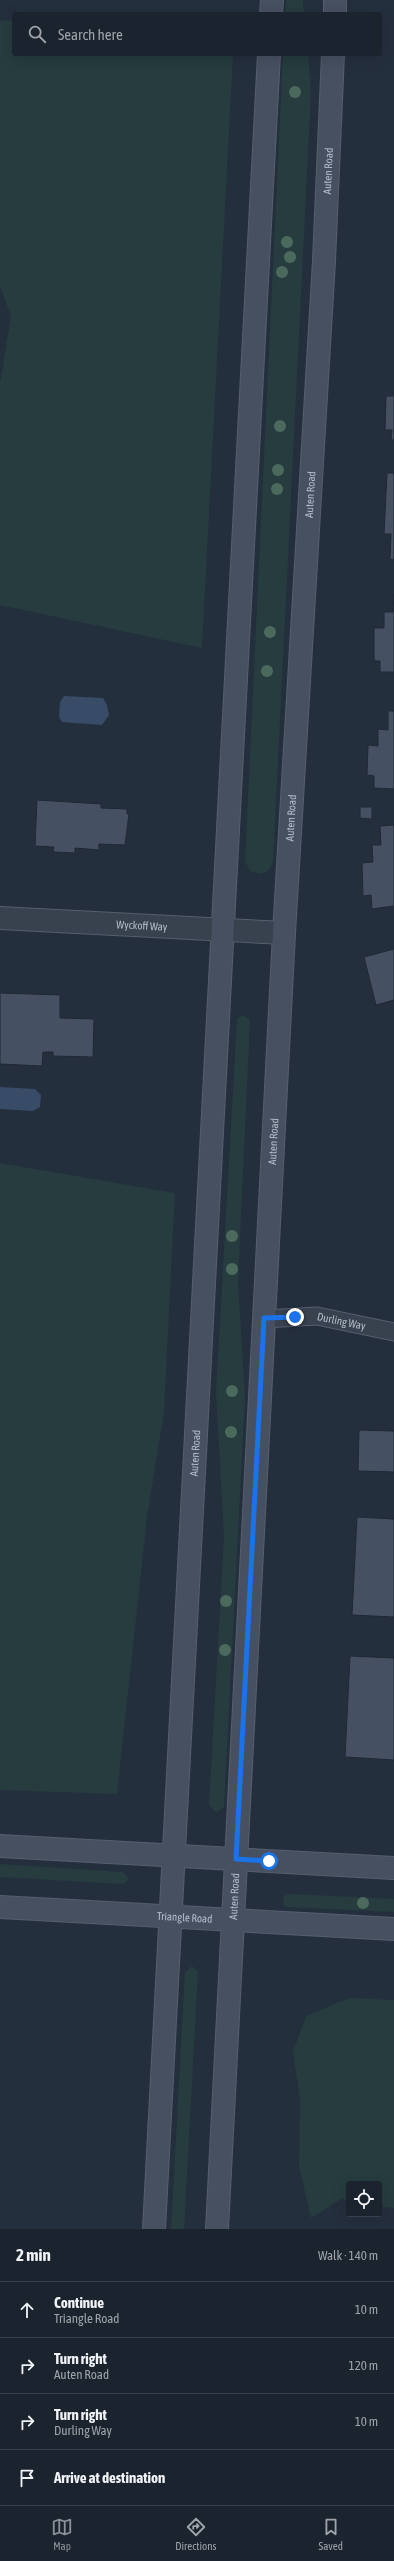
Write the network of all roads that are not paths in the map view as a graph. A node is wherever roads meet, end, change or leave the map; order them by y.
1 (272, 0) edge
2 (335, 0) edge
3 (271, 12) edge
4 (335, 12) edge
5 (269, 56) edge
6 (333, 56) edge
7 (0, 918) edge
8 (222, 929) junction
9 (284, 933) junction
10 (264, 1318) junction
11 (394, 1332) edge
12 (0, 1846) edge
13 (172, 1856) junction
14 (236, 1859) junction
15 (394, 1868) edge
16 (0, 1907) edge
17 (171, 1916) junction
18 (233, 1920) junction
19 (394, 1929) edge
20 (154, 2229) edge
21 (217, 2229) edge

1 - 3 street
2 - 4 street
5 - 8 street, Auten Road
6 - 9 street, Auten Road
7 - 8 street, Wyckoff Way
8 - 9 street, Wyckoff Way
8 - 13 street, Auten Road
9 - 10 street, Auten Road
10 - 11 lane, Durling Way
10 - 14 street, Auten Road
12 - 13 street
13 - 14 street
13 - 17 street, Auten Road
14 - 15 street
14 - 18 street, Auten Road
16 - 17 street, Triangle Road
17 - 18 street, Triangle Road
17 - 20 street, Auten Road
18 - 19 street, Triangle Road
18 - 21 street, Auten Road

